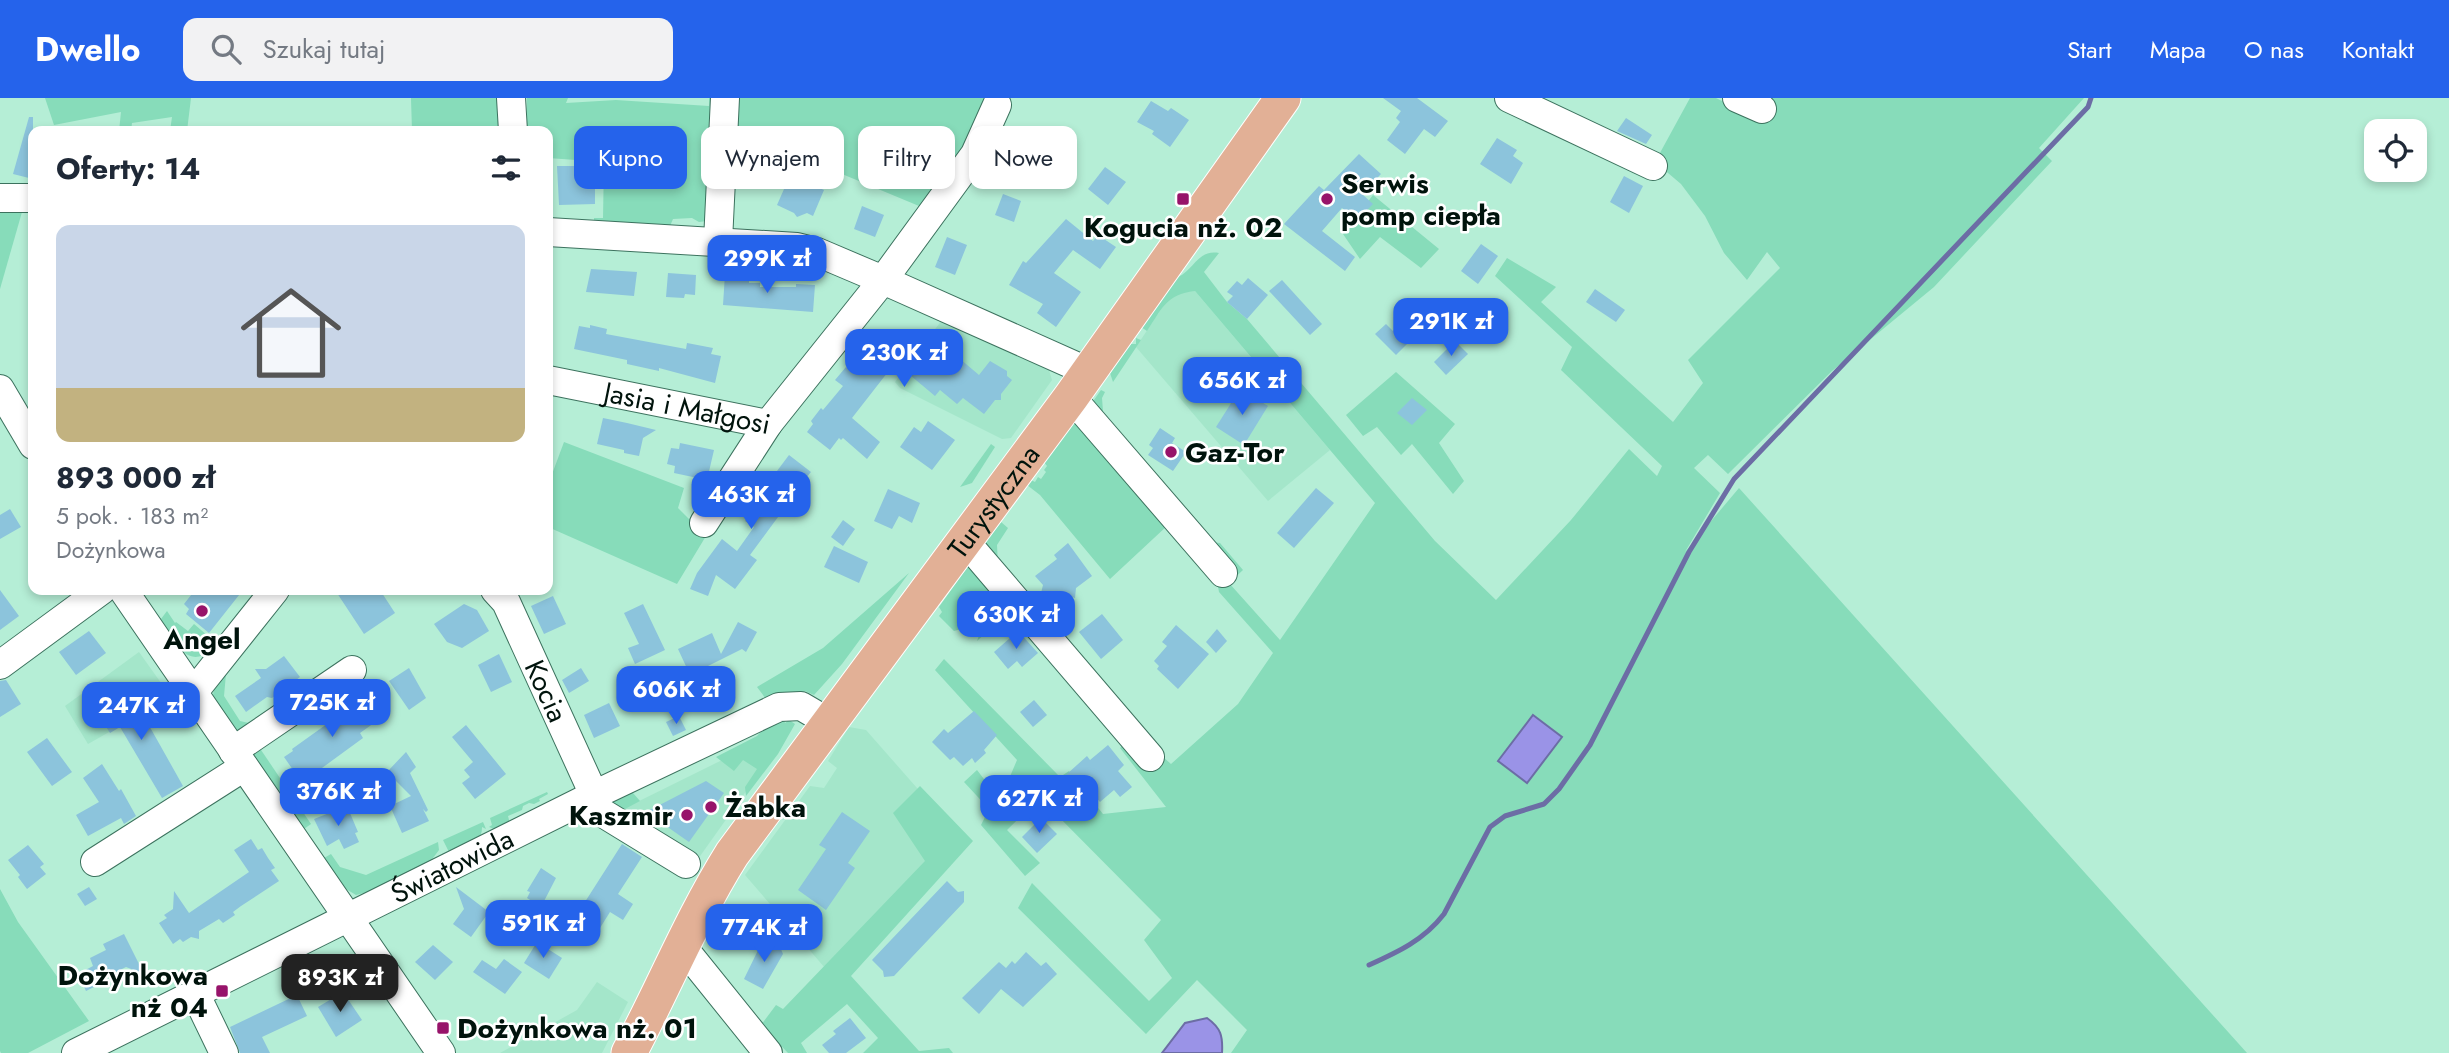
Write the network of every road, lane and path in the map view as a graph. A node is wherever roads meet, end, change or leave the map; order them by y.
1 (511, 98) edge
2 (725, 98) edge
3 (1283, 98) edge
4 (1509, 98) edge
5 (997, 105) dead end
6 (513, 126) edge
7 (1653, 166) dead end
8 (0, 198) edge
9 (28, 198) edge
10 (553, 232) edge
11 (719, 241) junction
12 (883, 280) junction
13 (553, 381) edge
14 (1080, 384) junction
15 (0, 389) edge
16 (768, 424) junction
17 (28, 437) edge
18 (704, 523) dead end
19 (965, 541) junction
20 (1223, 573) dead end
21 (95, 595) edge
22 (125, 595) edge
23 (271, 595) edge
24 (499, 595) edge
25 (0, 665) edge
26 (352, 670) dead end
27 (193, 694) junction
28 (830, 723) junction
29 (1150, 757) dead end
30 (238, 759) junction
31 (589, 798) junction
32 (95, 862) dead end
33 (686, 864) dead end
34 (348, 917) junction
35 (681, 944) junction
36 (195, 993) junction
37 (76, 1053) edge
38 (224, 1053) edge
39 (440, 1053) edge
40 (629, 1053) edge
41 (768, 1053) edge

1 - 6 street
2 - 11 street
3 - 14 main road, Turystyczna
4 - 7 street
5 - 12 street, Jasia i Małgosi
8 - 9 street
10 - 11 street
11 - 12 street
12 - 14 street
12 - 16 street, Jasia i Małgosi
13 - 16 street, Jasia i Małgosi
14 - 19 main road, Turystyczna
14 - 20 street
15 - 17 street
16 - 18 street
19 - 28 main road, Turystyczna
19 - 29 street
21 - 25 street
22 - 27 street
23 - 27 street
24 - 31 street, Kocia
26 - 30 street
27 - 30 street
28 - 31 street, Światowida
28 - 35 main road, Turystyczna
30 - 32 street
30 - 34 street
31 - 33 street
31 - 34 street, Światowida
34 - 36 street, Światowida
34 - 39 street
35 - 40 main road, Turystyczna
35 - 41 street
36 - 37 street, Światowida
36 - 38 street

